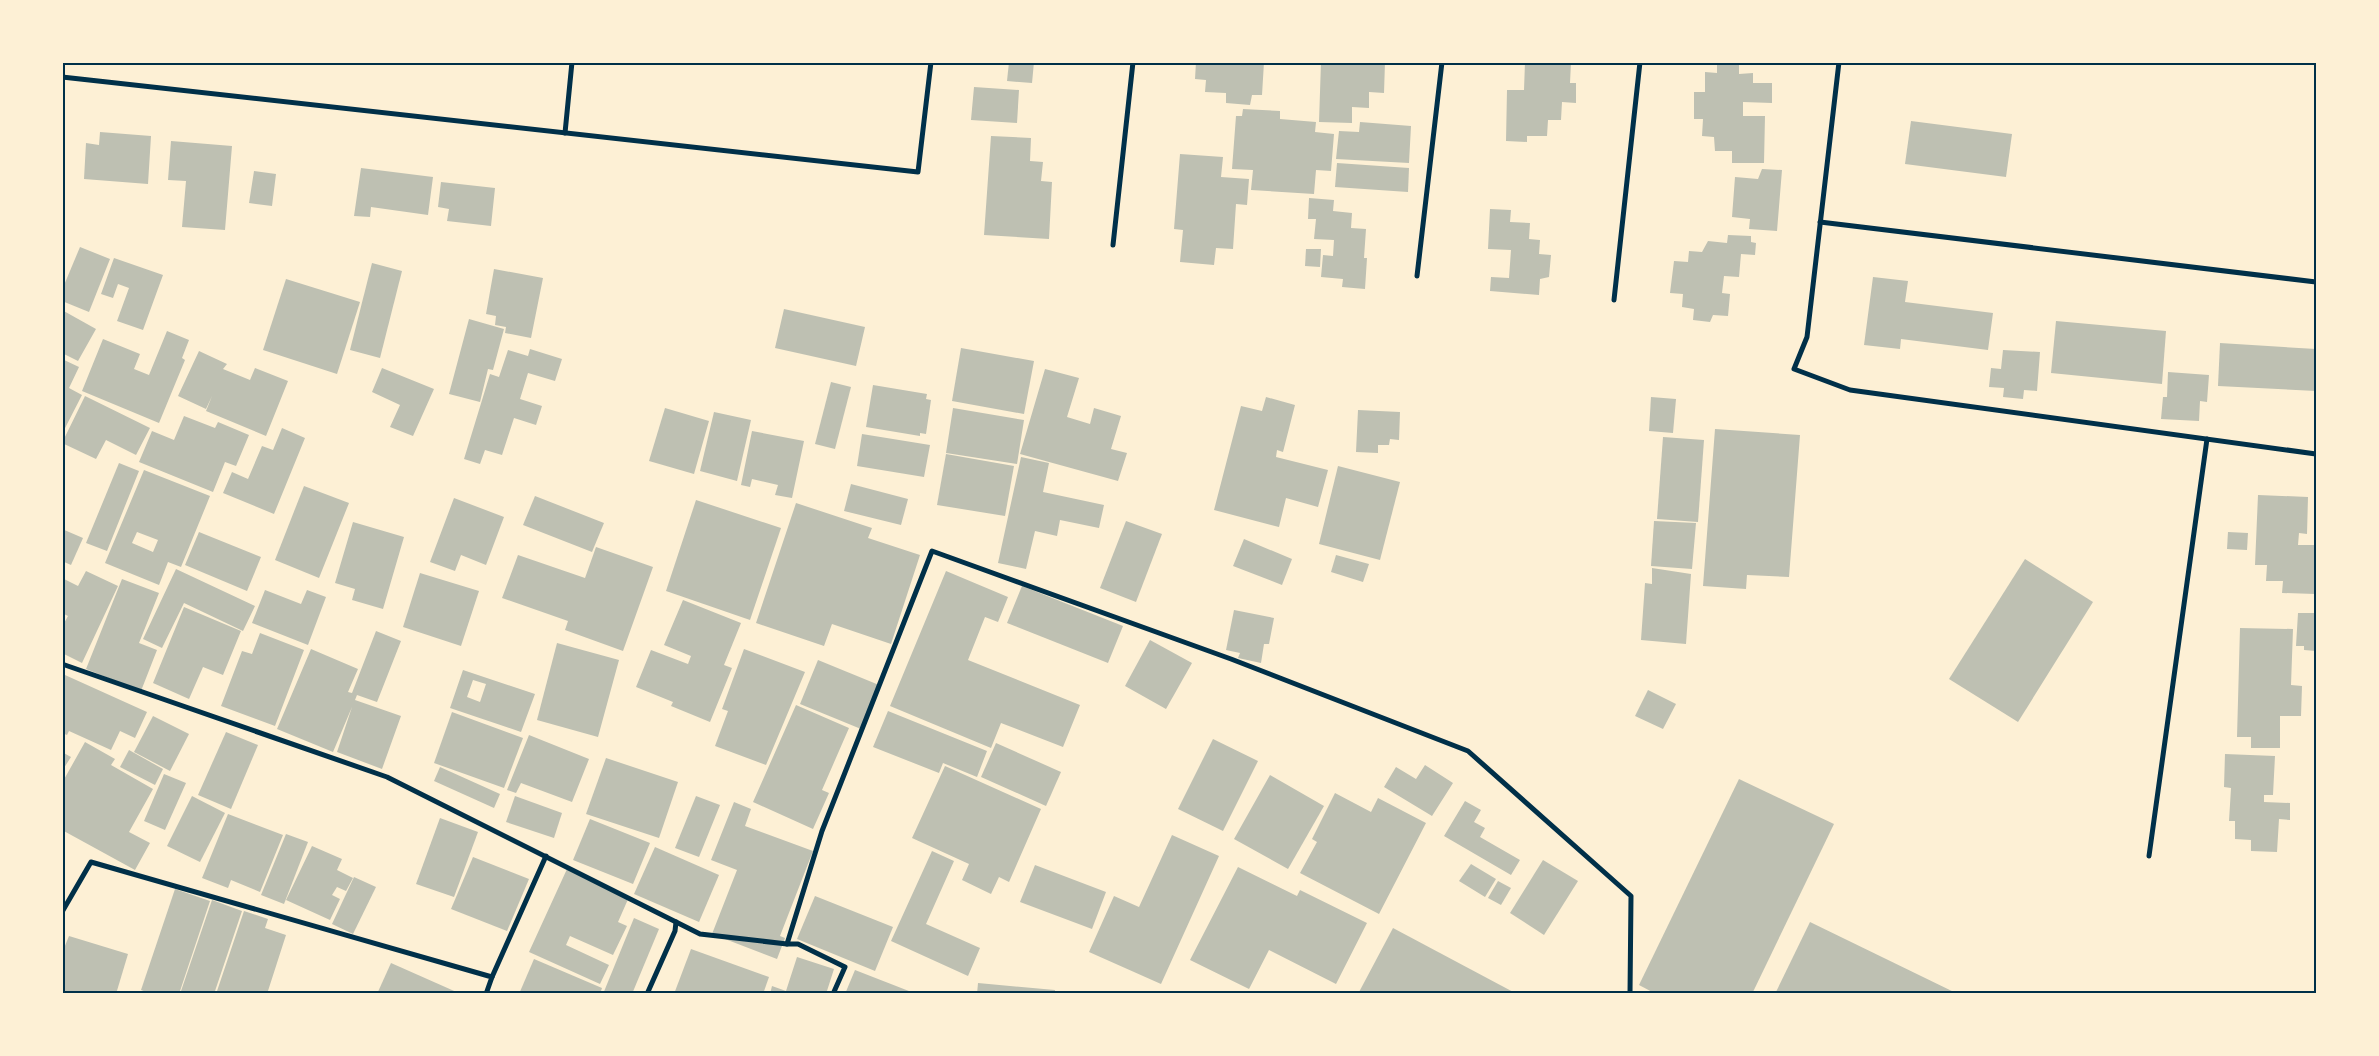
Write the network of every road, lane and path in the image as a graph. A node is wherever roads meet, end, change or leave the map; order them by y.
1 (572, 62) edge
2 (931, 62) edge
3 (1133, 62) edge
4 (1442, 62) edge
5 (1640, 62) edge
6 (1839, 62) edge
7 (62, 77) edge
8 (565, 133) junction
9 (1820, 222) junction
10 (1113, 245) dead end
11 (1417, 276) dead end
12 (2316, 282) edge
13 (1614, 300) dead end
14 (2208, 439) junction
15 (2316, 454) edge
16 (62, 664) edge
17 (546, 856) junction
18 (2149, 856) dead end
19 (62, 912) edge
20 (676, 922) junction
21 (787, 944) junction
22 (492, 977) junction
23 (486, 994) edge
24 (647, 994) edge
25 (833, 994) edge
26 (1630, 994) edge

1 - 8 street
2 - 8 street
3 - 10 street
4 - 11 street
5 - 13 street
6 - 9 street
7 - 8 street
9 - 12 street
9 - 14 street
14 - 15 street
14 - 18 street
16 - 17 street
17 - 20 street
17 - 22 street
19 - 22 street
20 - 21 street
20 - 24 street
21 - 25 street
21 - 26 street
22 - 23 street

